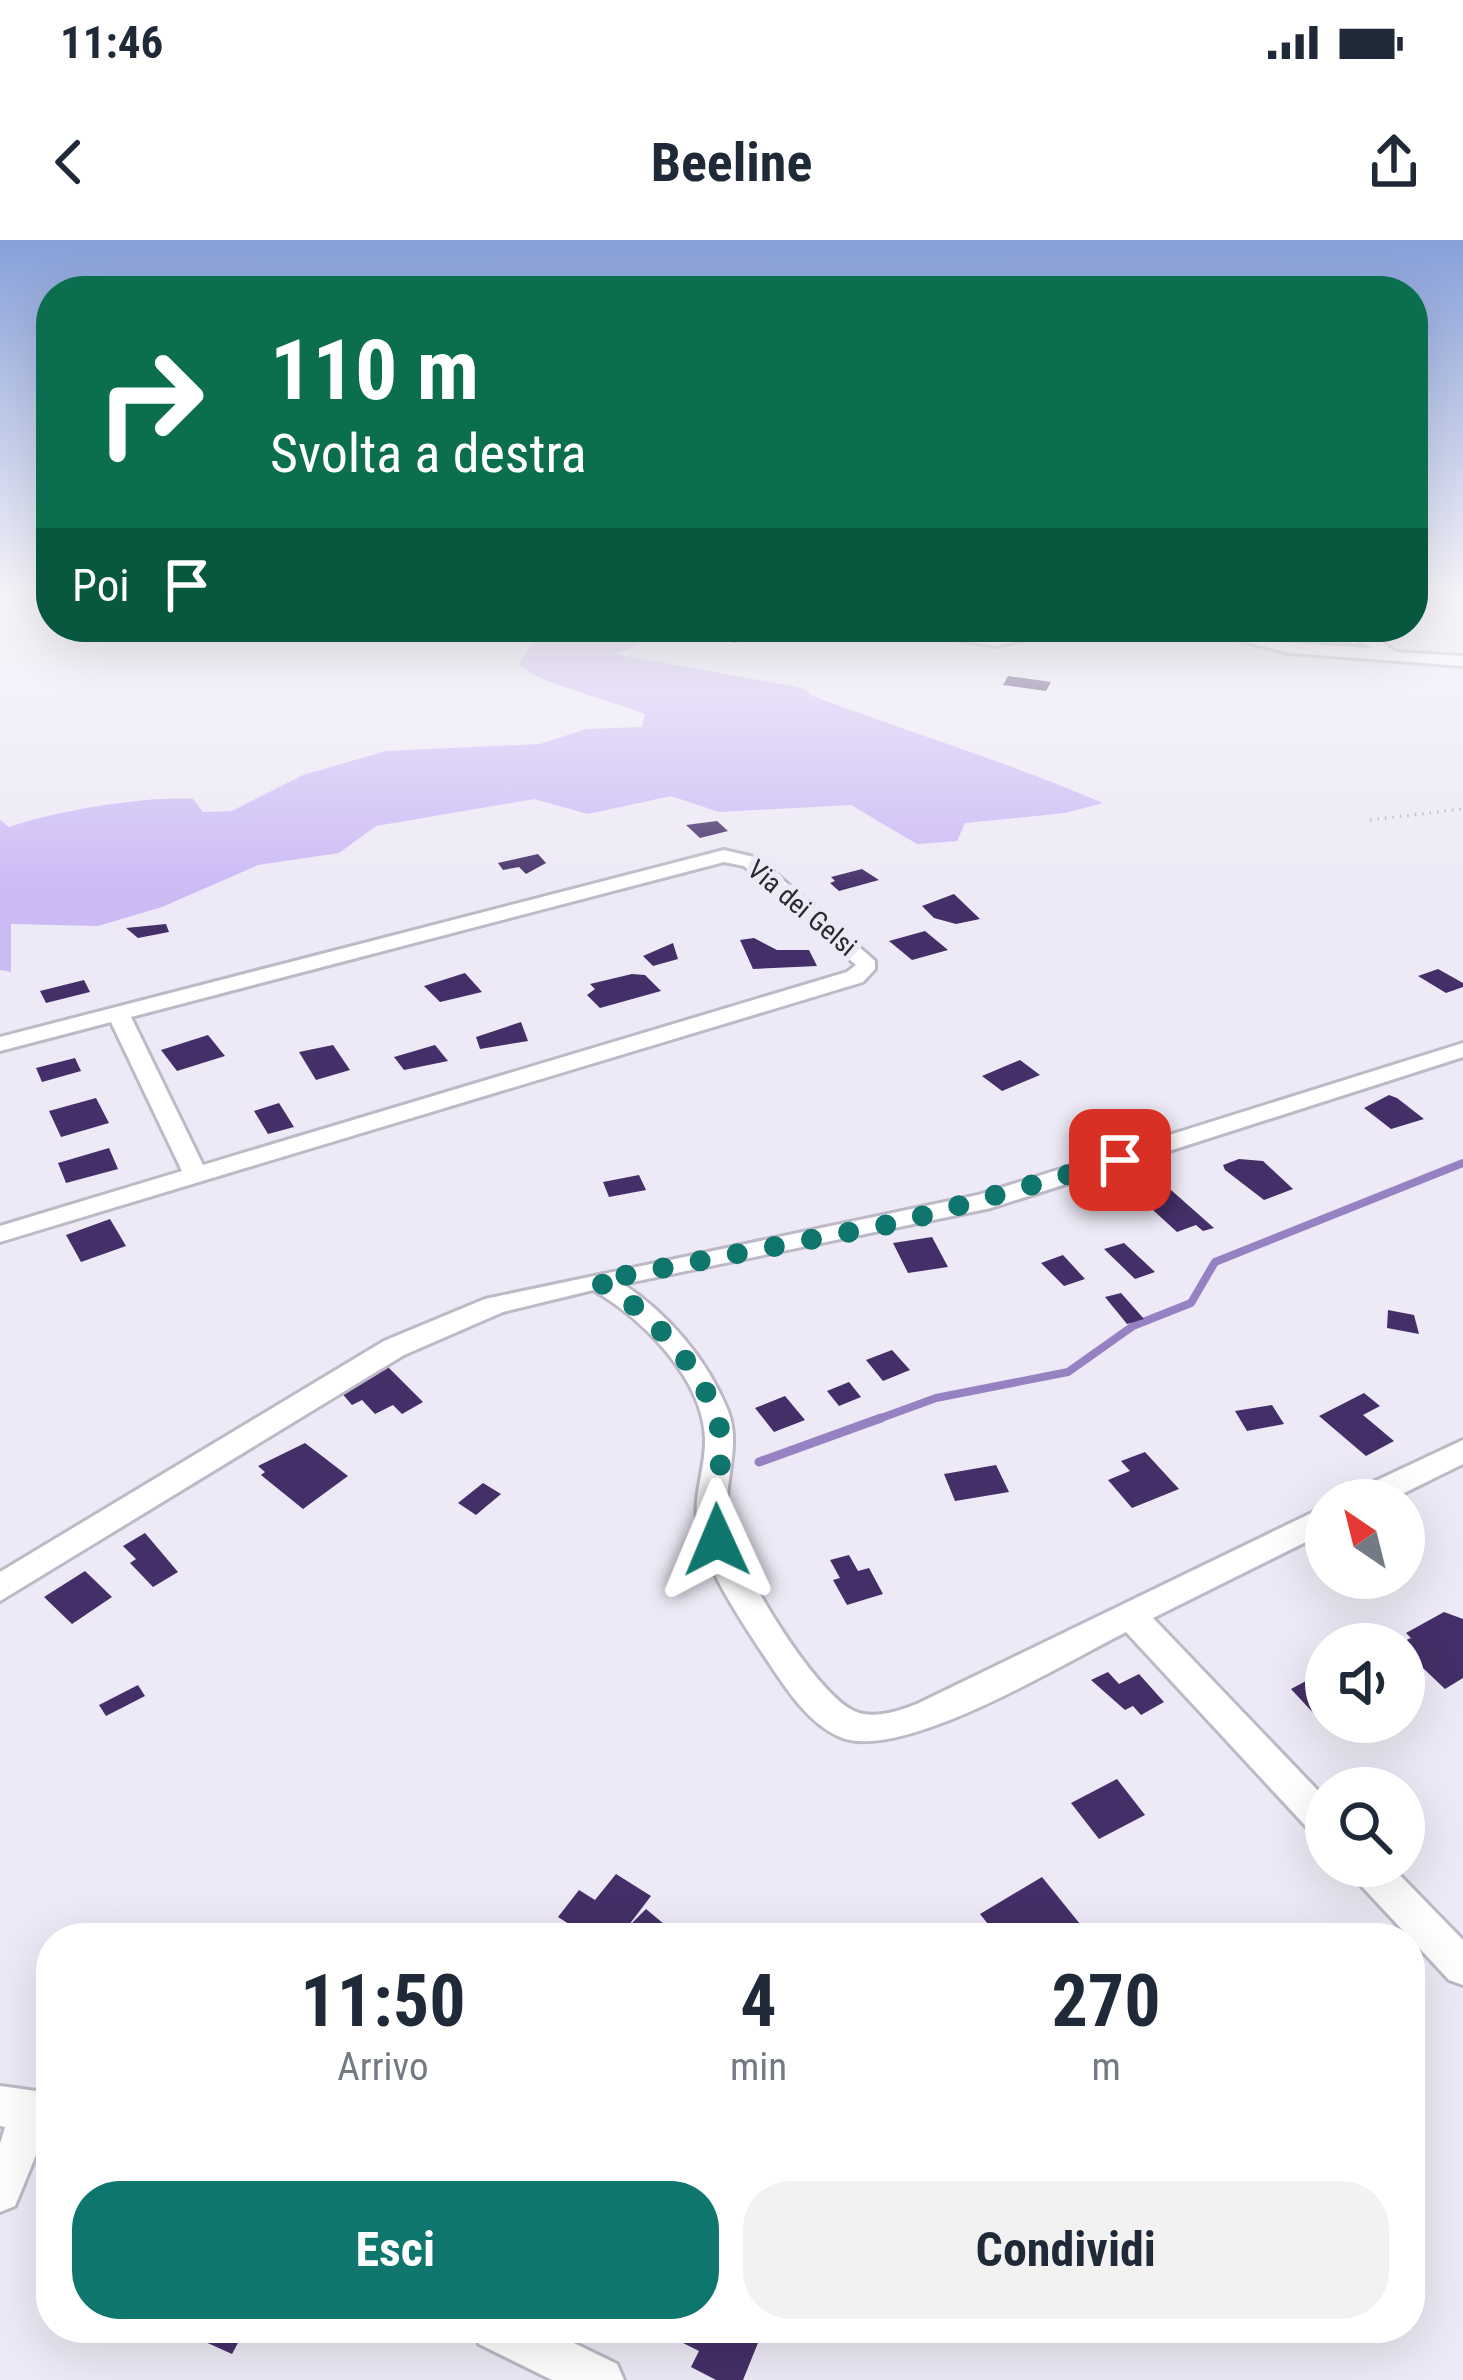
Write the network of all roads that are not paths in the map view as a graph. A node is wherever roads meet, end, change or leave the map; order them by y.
1 (118, 1013) junction
2 (0, 1044) edge
3 (1463, 1050) edge
4 (196, 1175) junction
5 (0, 1234) edge
6 (596, 1281) junction
7 (1463, 1450) edge
8 (1405, 1479) edge
9 (1305, 1528) edge
10 (0, 1588) edge
11 (1130, 1615) junction
12 (1305, 1801) edge
13 (1387, 1887) edge
14 (1421, 1923) edge
15 (1425, 1927) edge
16 (1463, 1967) edge
17 (27, 2110) edge
18 (0, 2191) edge
19 (526, 2343) edge
20 (601, 2380) edge

1 - 2 street, Via dei Gelsi
1 - 4 street
1 - 4 street, Via dei Gelsi
3 - 6 street
4 - 5 street, Via dei Gelsi
6 - 10 street
6 - 11 street
7 - 8 street
9 - 11 street
11 - 12 street
13 - 14 street
15 - 16 street
17 - 18 street
19 - 20 street

